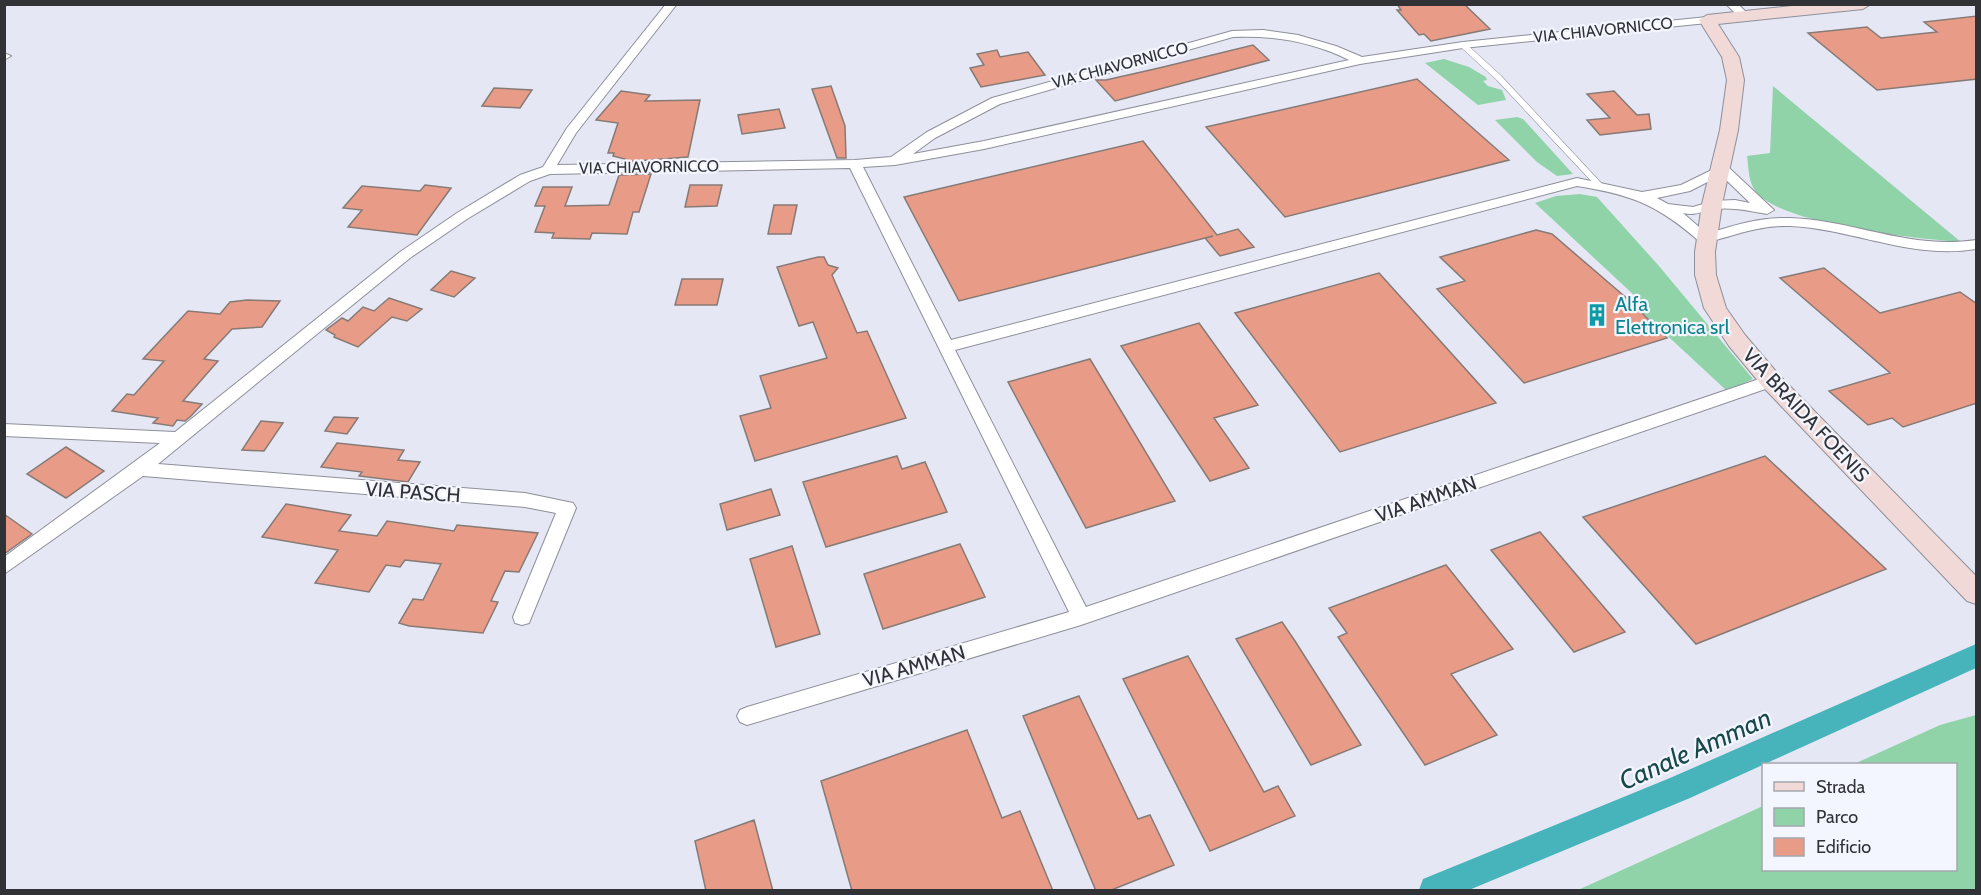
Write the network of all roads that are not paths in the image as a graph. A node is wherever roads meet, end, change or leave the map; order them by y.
1 (672, 4) edge
2 (1731, 4) edge
3 (1863, 4) edge
4 (1744, 16) junction
5 (1707, 20) junction
6 (1463, 45) junction
7 (1359, 60) junction
8 (895, 161) junction
9 (855, 164) junction
10 (548, 170) junction
11 (1722, 170) junction
12 (1599, 185) junction
13 (1669, 192) junction
14 (1645, 195) junction
15 (1713, 205) junction
16 (1667, 207) junction
17 (1766, 210) junction
18 (1792, 222) junction
19 (1754, 224) junction
20 (1705, 239) junction
21 (1977, 245) edge
22 (945, 347) junction
23 (1771, 381) junction
24 (4, 430) edge
25 (178, 438) junction
26 (140, 469) junction
27 (4, 567) edge
28 (1977, 593) edge
29 (522, 617) dead end
30 (1081, 617) junction
31 (747, 716) dead end

1 - 10 street
2 - 4 street
3 - 4 street, VIA CHIAVORNICCO
4 - 5 street, VIA CHIAVORNICCO
5 - 6 street, VIA CHIAVORNICCO
5 - 11 street
6 - 7 street, VIA CHIAVORNICCO
6 - 12 lane
7 - 8 street, VIA CHIAVORNICCO
7 - 8 street, VIA CHIAVORNICCO
8 - 9 street, VIA CHIAVORNICCO
9 - 10 street, VIA CHIAVORNICCO
9 - 22 street
10 - 25 street
11 - 13 street
11 - 15 street
11 - 17 street
12 - 14 street
12 - 22 street
13 - 14 street
13 - 15 street
14 - 16 street
15 - 16 street
15 - 17 street
15 - 19 street
15 - 20 street, VIA BRAIDA FOENIS
16 - 20 street
17 - 18 street
18 - 19 street
18 - 21 street
19 - 20 street
20 - 23 street, VIA BRAIDA FOENIS
22 - 30 street
23 - 28 street, VIA BRAIDA FOENIS
23 - 30 street, VIA AMMAN
24 - 25 street
25 - 26 street
26 - 27 street
26 - 29 street, VIA PASCH
30 - 31 street, VIA AMMAN

